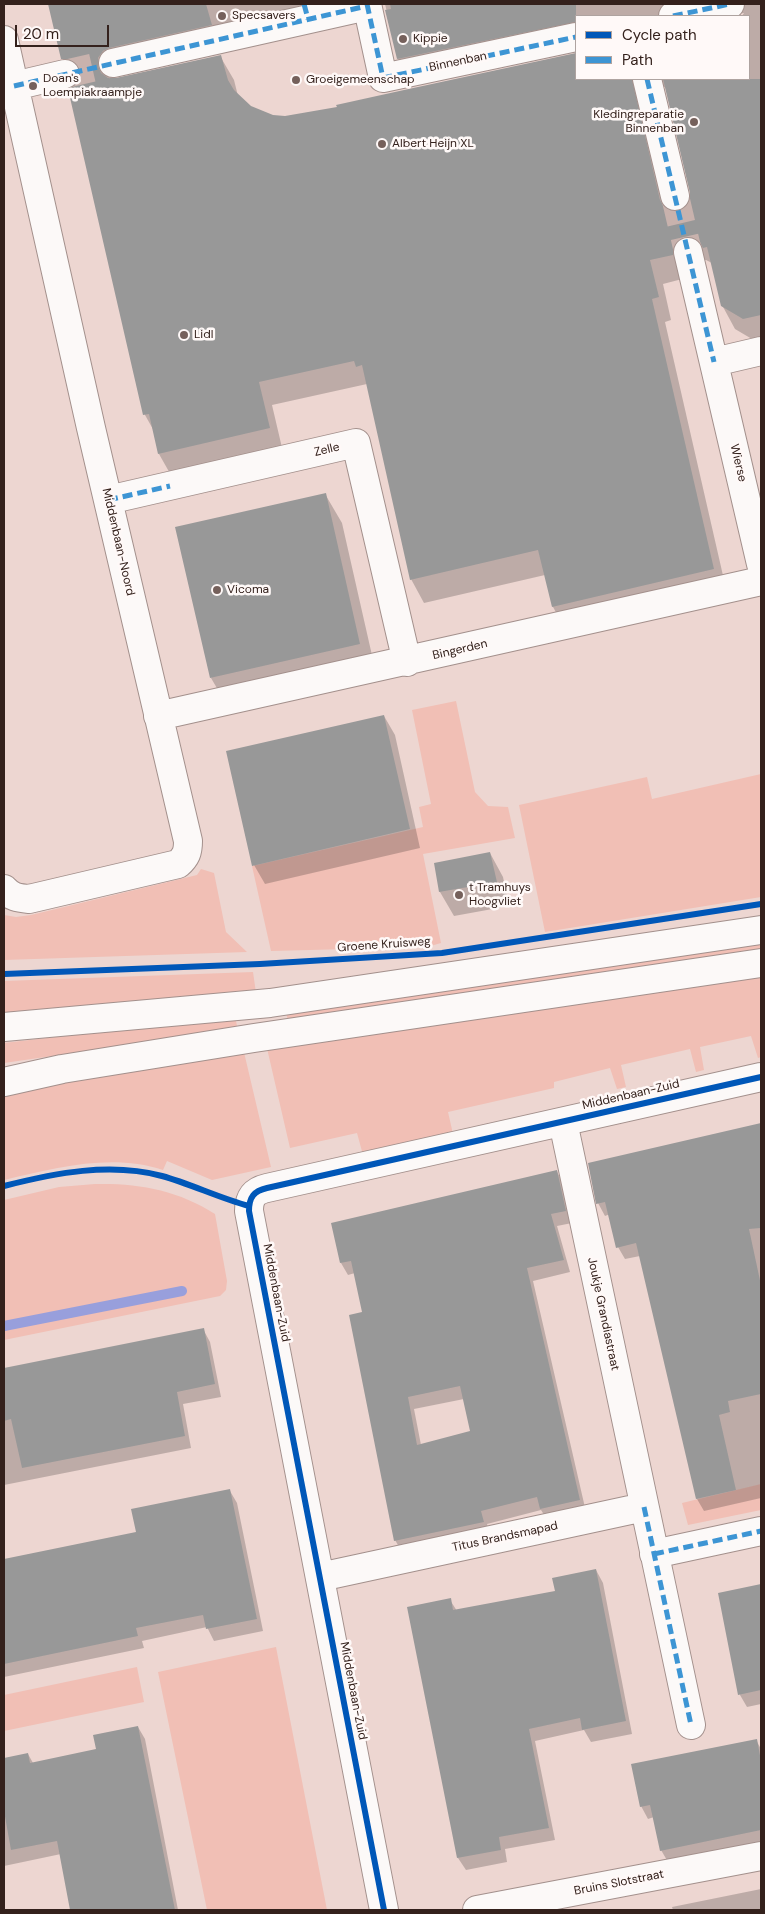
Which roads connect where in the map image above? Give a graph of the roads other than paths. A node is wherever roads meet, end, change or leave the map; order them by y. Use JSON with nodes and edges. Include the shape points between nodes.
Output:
{"nodes":[{"id":1,"x":730,"y":4,"type":"edge"},
{"id":2,"x":367,"y":5,"type":"edge"},
{"id":3,"x":306,"y":12,"type":"edge"},
{"id":4,"x":678,"y":15,"type":"edge"},
{"id":5,"x":575,"y":37,"type":"edge"},
{"id":6,"x":4,"y":40,"type":"edge"},
{"id":7,"x":113,"y":63,"type":"tunnel mouth"},
{"id":8,"x":64,"y":74,"type":"tunnel mouth"},
{"id":9,"x":647,"y":80,"type":"edge"},
{"id":10,"x":14,"y":86,"type":"junction"},
{"id":11,"x":675,"y":196,"type":"tunnel mouth"},
{"id":12,"x":688,"y":252,"type":"tunnel mouth"},
{"id":13,"x":761,"y":351,"type":"edge"},
{"id":14,"x":714,"y":362,"type":"junction"},
{"id":15,"x":108,"y":500,"type":"junction"},
{"id":16,"x":761,"y":564,"type":"edge"},
{"id":17,"x":761,"y":581,"type":"edge"},
{"id":18,"x":407,"y":662,"type":"junction"},
{"id":19,"x":158,"y":716,"type":"junction"},
{"id":20,"x":4,"y":889,"type":"edge"},
{"id":21,"x":761,"y":930,"type":"edge"},
{"id":22,"x":761,"y":963,"type":"edge"},
{"id":23,"x":4,"y":1027,"type":"edge"},
{"id":24,"x":761,"y":1078,"type":"edge"},
{"id":25,"x":4,"y":1082,"type":"edge"},
{"id":26,"x":563,"y":1122,"type":"junction"},
{"id":27,"x":644,"y":1507,"type":"junction"},
{"id":28,"x":761,"y":1531,"type":"edge"},
{"id":29,"x":654,"y":1554,"type":"junction"},
{"id":30,"x":320,"y":1577,"type":"junction"},
{"id":31,"x":691,"y":1725,"type":"dead end"},
{"id":32,"x":761,"y":1856,"type":"edge"},
{"id":33,"x":384,"y":1910,"type":"edge"},
{"id":34,"x":477,"y":1910,"type":"edge"}],
"edges":[{"from":1,"to":4,"type":"street"},
{"from":2,"to":3,"type":"street","name":"Binnenban"},
{"from":2,"to":5,"type":"street","name":"Binnenban","via":[[383,78]]},
{"from":3,"to":7,"type":"street","name":"Binnenban"},
{"from":6,"to":10,"type":"street","name":"Middenbaan-Noord"},
{"from":8,"to":10,"type":"street"},
{"from":9,"to":11,"type":"street"},
{"from":10,"to":15,"type":"street","name":"Middenbaan-Noord"},
{"from":12,"to":14,"type":"street"},
{"from":13,"to":14,"type":"street"},
{"from":14,"to":16,"type":"street","name":"Wierse"},
{"from":15,"to":18,"type":"street","name":"Zelle","via":[[356,443]]},
{"from":15,"to":19,"type":"street","name":"Middenbaan-Noord"},
{"from":17,"to":18,"type":"street","name":"Bingerden"},
{"from":18,"to":19,"type":"street","name":"Bingerden"},
{"from":19,"to":20,"type":"street","name":"Middenbaan-Noord","via":[[188,841],[186,857],[178,864],[29,899],[17,898]]},
{"from":21,"to":23,"type":"street","via":[[270,1003]]},
{"from":22,"to":25,"type":"street","via":[[235,1041],[62,1069]]},
{"from":24,"to":26,"type":"street","name":"Middenbaan-Zuid"},
{"from":26,"to":27,"type":"street","name":"Joukje Grandiastraat"},
{"from":26,"to":30,"type":"street","name":"Middenbaan-Zuid","via":[[274,1186],[258,1190],[250,1199],[249,1211]]},
{"from":27,"to":29,"type":"street"},
{"from":27,"to":30,"type":"street","name":"Titus Brandsmapad"},
{"from":28,"to":29,"type":"street"},
{"from":29,"to":31,"type":"street"},
{"from":30,"to":33,"type":"street","name":"Middenbaan-Zuid"},
{"from":32,"to":34,"type":"street","name":"Bruins Slotstraat"}]}
